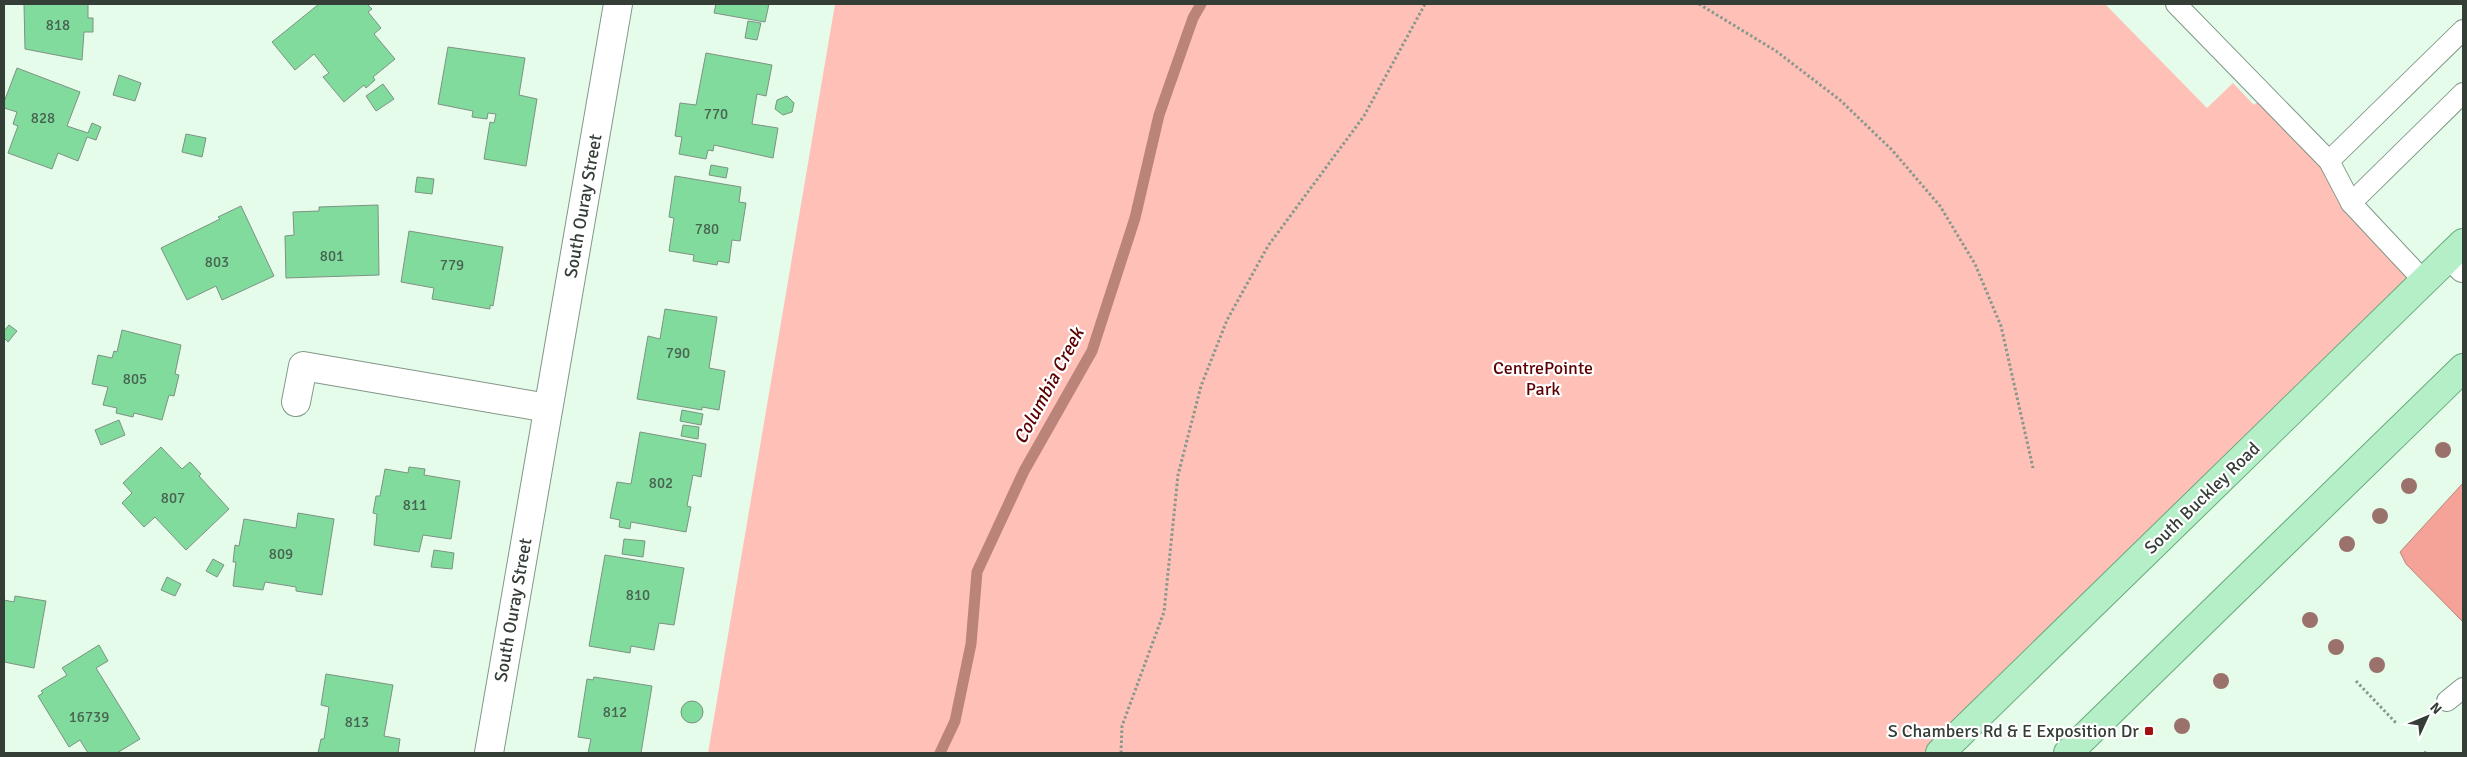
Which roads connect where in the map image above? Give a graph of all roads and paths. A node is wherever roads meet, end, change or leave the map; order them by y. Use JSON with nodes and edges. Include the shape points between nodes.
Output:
{"nodes":[{"id":1,"x":618,"y":4,"type":"edge"},
{"id":2,"x":1425,"y":4,"type":"edge"},
{"id":3,"x":1699,"y":4,"type":"edge"},
{"id":4,"x":2176,"y":4,"type":"edge"},
{"id":5,"x":2463,"y":30,"type":"edge"},
{"id":6,"x":2463,"y":93,"type":"edge"},
{"id":7,"x":2329,"y":161,"type":"junction"},
{"id":8,"x":2351,"y":202,"type":"junction"},
{"id":9,"x":2459,"y":255,"type":"edge"},
{"id":10,"x":2424,"y":281,"type":"junction"},
{"id":11,"x":2463,"y":368,"type":"edge"},
{"id":12,"x":296,"y":402,"type":"dead end"},
{"id":13,"x":548,"y":408,"type":"junction"},
{"id":14,"x":2033,"y":468,"type":"dead end"},
{"id":15,"x":2356,"y":681,"type":"dead end"},
{"id":16,"x":2463,"y":688,"type":"edge"},
{"id":17,"x":2447,"y":701,"type":"dead end"},
{"id":18,"x":2397,"y":724,"type":"dead end"},
{"id":19,"x":489,"y":753,"type":"edge"},
{"id":20,"x":1121,"y":753,"type":"edge"},
{"id":21,"x":1940,"y":753,"type":"edge"},
{"id":22,"x":2068,"y":753,"type":"edge"}],
"edges":[{"from":1,"to":13,"type":"street","name":"South Ouray Street"},
{"from":2,"to":20,"type":"path","via":[[1364,116],[1268,246],[1224,328],[1201,386],[1178,475],[1164,612],[1122,726]]},
{"from":3,"to":14,"type":"path","via":[[1776,51],[1840,100],[1892,150],[1940,206],[1975,264],[2001,326]]},
{"from":4,"to":7,"type":"lane"},
{"from":5,"to":7,"type":"lane"},
{"from":6,"to":8,"type":"lane"},
{"from":7,"to":8,"type":"lane"},
{"from":8,"to":10,"type":"lane"},
{"from":9,"to":10,"type":"main road","name":"South Buckley Road"},
{"from":10,"to":21,"type":"main road","name":"South Buckley Road"},
{"from":11,"to":22,"type":"main road"},
{"from":12,"to":13,"type":"street","via":[[303,366]]},
{"from":13,"to":19,"type":"street","name":"South Ouray Street"},
{"from":15,"to":18,"type":"path"},
{"from":16,"to":17,"type":"lane"}]}
